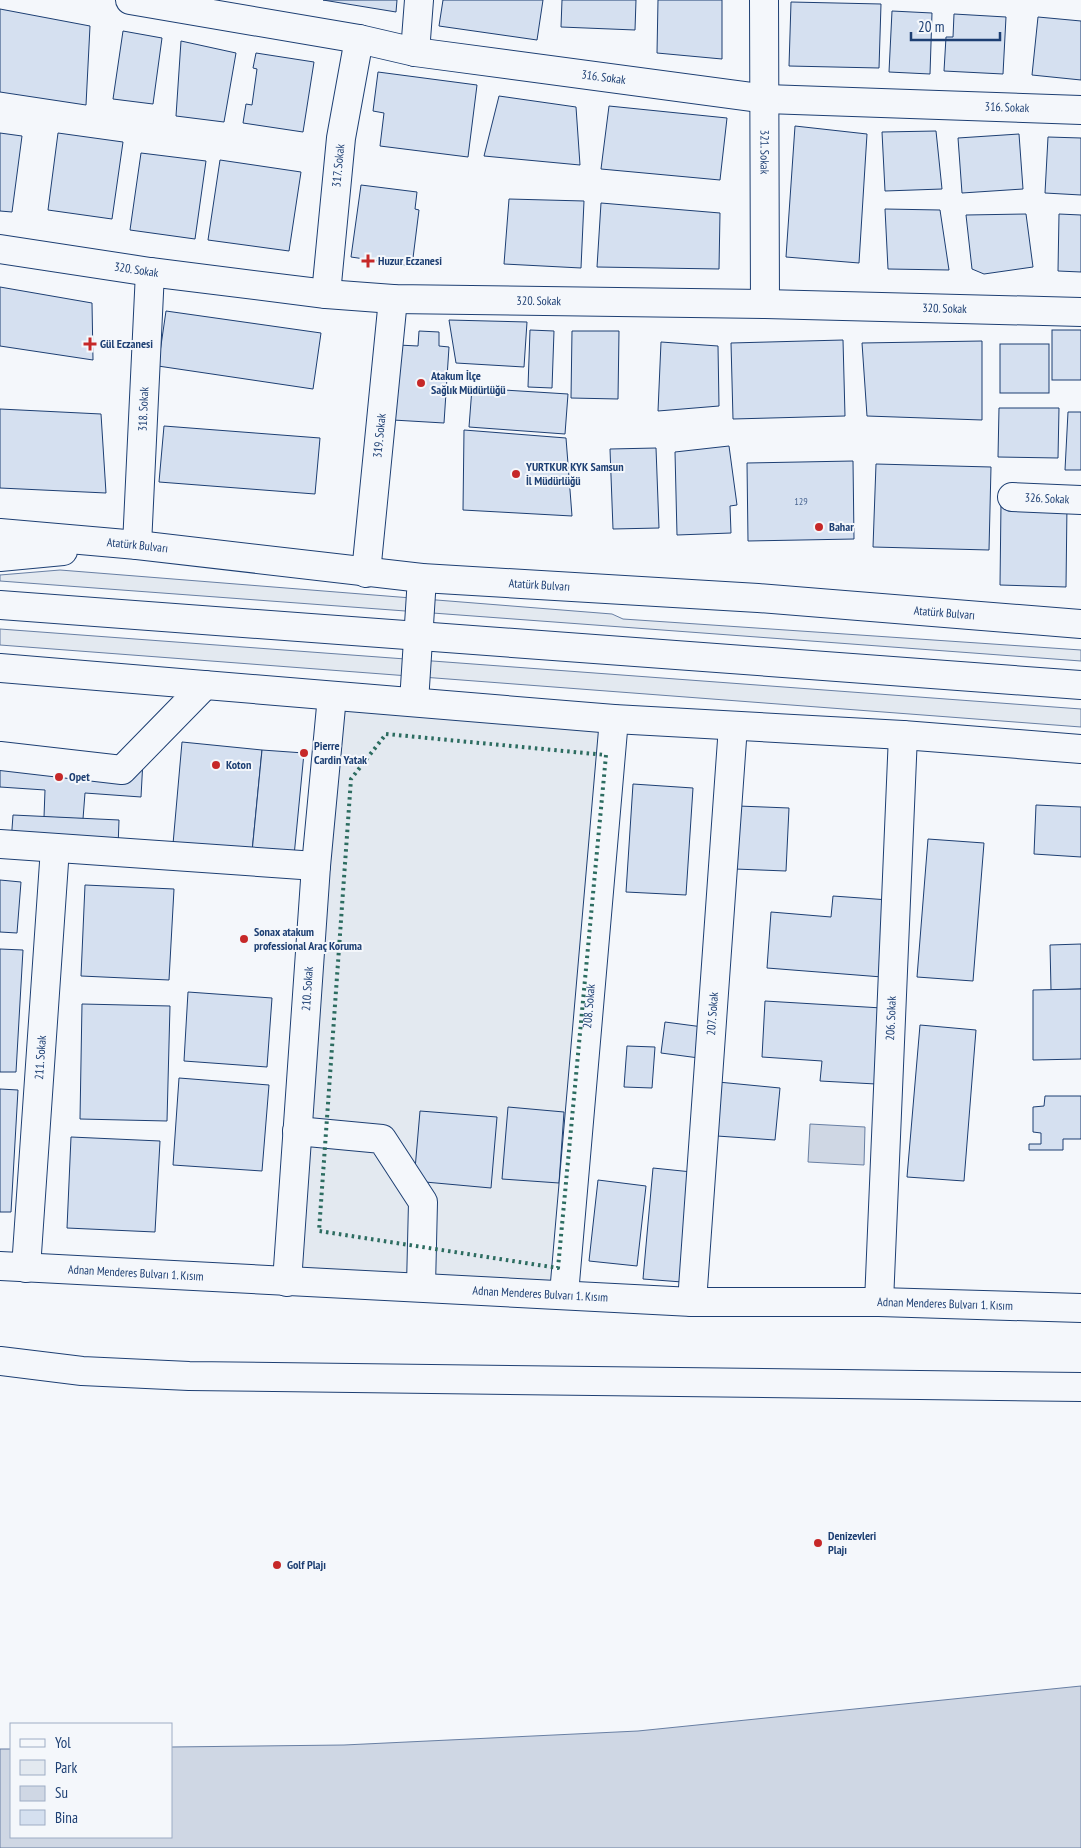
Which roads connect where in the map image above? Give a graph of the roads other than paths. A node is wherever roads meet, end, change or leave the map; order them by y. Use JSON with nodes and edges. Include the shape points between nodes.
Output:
{"nodes":[{"id":1,"x":131,"y":0,"type":"edge"},
{"id":2,"x":419,"y":0,"type":"edge"},
{"id":3,"x":764,"y":0,"type":"edge"},
{"id":4,"x":359,"y":39,"type":"junction"},
{"id":5,"x":414,"y":52,"type":"junction"},
{"id":6,"x":766,"y":99,"type":"junction"},
{"id":7,"x":1081,"y":110,"type":"edge"},
{"id":8,"x":0,"y":248,"type":"edge"},
{"id":9,"x":150,"y":272,"type":"junction"},
{"id":10,"x":326,"y":294,"type":"junction"},
{"id":11,"x":393,"y":299,"type":"junction"},
{"id":12,"x":765,"y":304,"type":"junction"},
{"id":13,"x":1081,"y":312,"type":"edge"},
{"id":14,"x":1012,"y":497,"type":"dead end"},
{"id":15,"x":1081,"y":500,"type":"edge"},
{"id":16,"x":0,"y":533,"type":"edge"},
{"id":17,"x":137,"y":545,"type":"junction"},
{"id":18,"x":0,"y":556,"type":"edge"},
{"id":19,"x":366,"y":573,"type":"junction"},
{"id":20,"x":422,"y":578,"type":"junction"},
{"id":21,"x":0,"y":605,"type":"edge"},
{"id":22,"x":1081,"y":624,"type":"edge"},
{"id":23,"x":418,"y":636,"type":"junction"},
{"id":24,"x":0,"y":668,"type":"edge"},
{"id":25,"x":206,"y":685,"type":"junction"},
{"id":26,"x":1081,"y":685,"type":"edge"},
{"id":27,"x":332,"y":696,"type":"junction"},
{"id":28,"x":414,"y":702,"type":"junction"},
{"id":29,"x":614,"y":719,"type":"junction"},
{"id":30,"x":733,"y":726,"type":"junction"},
{"id":31,"x":903,"y":735,"type":"junction"},
{"id":32,"x":1081,"y":749,"type":"edge"},
{"id":33,"x":0,"y":756,"type":"edge"},
{"id":34,"x":0,"y":844,"type":"edge"},
{"id":35,"x":55,"y":848,"type":"junction"},
{"id":36,"x":316,"y":866,"type":"junction"},
{"id":37,"x":298,"y":1131,"type":"junction"},
{"id":38,"x":13,"y":1267,"type":"edge"},
{"id":39,"x":287,"y":1282,"type":"junction"},
{"id":40,"x":421,"y":1286,"type":"junction"},
{"id":41,"x":564,"y":1294,"type":"junction"},
{"id":42,"x":692,"y":1302,"type":"junction"},
{"id":43,"x":879,"y":1302,"type":"junction"},
{"id":44,"x":1081,"y":1308,"type":"edge"},
{"id":45,"x":0,"y":1361,"type":"edge"},
{"id":46,"x":1081,"y":1386,"type":"edge"}],
"edges":[{"from":1,"to":4,"type":"main road","name":"316. Sokak"},
{"from":2,"to":5,"type":"main road"},
{"from":3,"to":6,"type":"main road","name":"321. Sokak"},
{"from":4,"to":5,"type":"main road","name":"316. Sokak"},
{"from":4,"to":10,"type":"main road","name":"317. Sokak","via":[[341,138]]},
{"from":5,"to":6,"type":"main road","name":"316. Sokak"},
{"from":6,"to":7,"type":"main road","name":"316. Sokak"},
{"from":6,"to":12,"type":"main road","name":"321. Sokak"},
{"from":8,"to":9,"type":"main road","name":"320. Sokak"},
{"from":9,"to":10,"type":"main road","name":"320. Sokak"},
{"from":9,"to":17,"type":"main road","name":"318. Sokak"},
{"from":10,"to":11,"type":"main road","name":"320. Sokak"},
{"from":11,"to":12,"type":"main road","name":"320. Sokak"},
{"from":11,"to":19,"type":"main road","name":"319. Sokak"},
{"from":12,"to":13,"type":"main road","name":"320. Sokak"},
{"from":14,"to":15,"type":"main road","name":"326. Sokak"},
{"from":16,"to":17,"type":"main road","name":"Atatürk Bulvarı"},
{"from":17,"to":18,"type":"main road"},
{"from":17,"to":19,"type":"main road","name":"Atatürk Bulvarı"},
{"from":19,"to":20,"type":"main road","name":"Atatürk Bulvarı"},
{"from":20,"to":22,"type":"main road","name":"Atatürk Bulvarı","via":[[758,598]]},
{"from":20,"to":23,"type":"main road"},
{"from":21,"to":23,"type":"main road"},
{"from":23,"to":26,"type":"main road"},
{"from":23,"to":28,"type":"main road"},
{"from":24,"to":25,"type":"main road"},
{"from":25,"to":27,"type":"main road"},
{"from":25,"to":33,"type":"main road","via":[[122,770]]},
{"from":27,"to":28,"type":"main road"},
{"from":27,"to":36,"type":"main road","name":"210. Sokak"},
{"from":28,"to":29,"type":"main road"},
{"from":29,"to":30,"type":"main road"},
{"from":29,"to":41,"type":"main road","name":"208. Sokak"},
{"from":30,"to":31,"type":"main road"},
{"from":30,"to":42,"type":"main road","name":"207. Sokak"},
{"from":31,"to":32,"type":"main road"},
{"from":31,"to":43,"type":"main road","name":"206. Sokak"},
{"from":34,"to":35,"type":"main road"},
{"from":35,"to":36,"type":"main road"},
{"from":35,"to":38,"type":"main road","name":"211. Sokak"},
{"from":36,"to":37,"type":"main road","name":"210. Sokak"},
{"from":37,"to":39,"type":"main road","name":"210. Sokak"},
{"from":37,"to":40,"type":"main road","via":[[382,1140],[423,1202]]},
{"from":38,"to":39,"type":"main road","name":"Adnan Menderes Bulvarı 1. Kısım"},
{"from":39,"to":40,"type":"main road","name":"Adnan Menderes Bulvarı 1. Kısım"},
{"from":40,"to":41,"type":"main road","name":"Adnan Menderes Bulvarı 1. Kısım"},
{"from":41,"to":42,"type":"main road","name":"Adnan Menderes Bulvarı 1. Kısım"},
{"from":42,"to":43,"type":"main road","name":"Adnan Menderes Bulvarı 1. Kısım"},
{"from":43,"to":44,"type":"main road","name":"Adnan Menderes Bulvarı 1. Kısım"},
{"from":45,"to":46,"type":"main road","via":[[82,1371],[199,1376]]}]}
